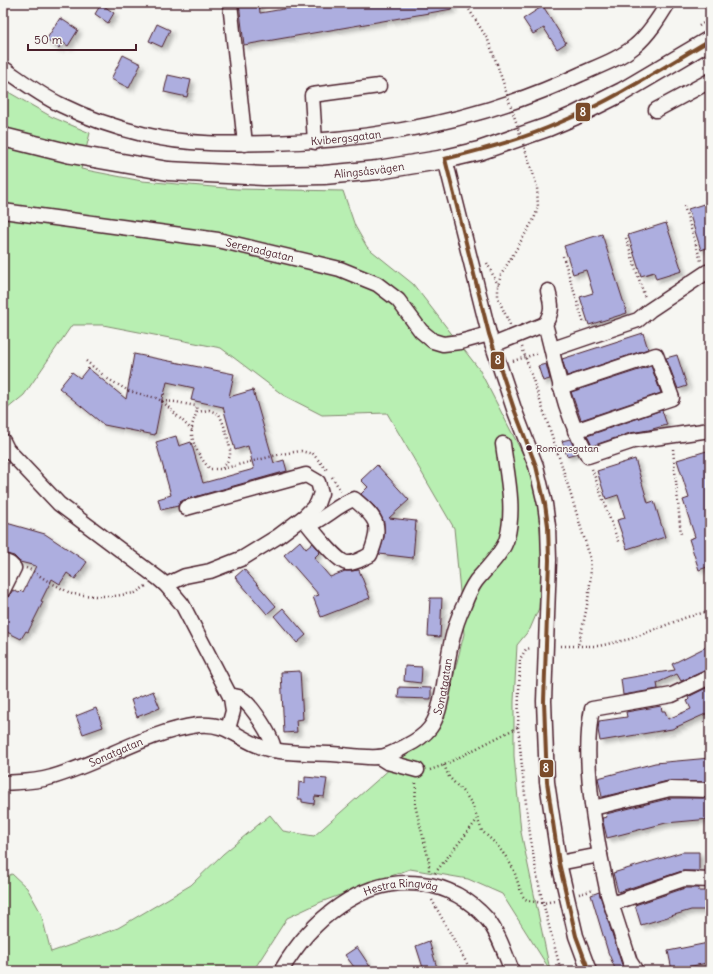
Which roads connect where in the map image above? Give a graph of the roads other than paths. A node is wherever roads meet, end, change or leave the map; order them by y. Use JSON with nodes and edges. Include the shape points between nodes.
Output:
{"nodes":[{"id":1,"x":230,"y":3,"type":"edge"},
{"id":2,"x":668,"y":3,"type":"edge"},
{"id":3,"x":710,"y":40,"type":"edge"},
{"id":4,"x":3,"y":68,"type":"edge"},
{"id":5,"x":710,"y":81,"type":"edge"},
{"id":6,"x":379,"y":86,"type":"dead end"},
{"id":7,"x":656,"y":110,"type":"dead end"},
{"id":8,"x":3,"y":137,"type":"edge"},
{"id":9,"x":315,"y":142,"type":"junction"},
{"id":10,"x":245,"y":144,"type":"junction"},
{"id":11,"x":445,"y":159,"type":"junction"},
{"id":12,"x":3,"y":211,"type":"edge"},
{"id":13,"x":709,"y":271,"type":"edge"},
{"id":14,"x":548,"y":291,"type":"dead end"},
{"id":15,"x":546,"y":324,"type":"junction"},
{"id":16,"x":491,"y":340,"type":"junction"},
{"id":17,"x":553,"y":349,"type":"junction"},
{"id":18,"x":560,"y":387,"type":"junction"},
{"id":19,"x":710,"y":430,"type":"edge"},
{"id":20,"x":575,"y":431,"type":"junction"},
{"id":21,"x":503,"y":444,"type":"dead end"},
{"id":22,"x":4,"y":447,"type":"edge"},
{"id":23,"x":186,"y":508,"type":"dead end"},
{"id":24,"x":306,"y":522,"type":"junction"},
{"id":25,"x":9,"y":565,"type":"edge"},
{"id":26,"x":163,"y":582,"type":"junction"},
{"id":27,"x":3,"y":590,"type":"edge"},
{"id":28,"x":710,"y":677,"type":"edge"},
{"id":29,"x":230,"y":696,"type":"junction"},
{"id":30,"x":228,"y":729,"type":"junction"},
{"id":31,"x":274,"y":750,"type":"junction"},
{"id":32,"x":379,"y":757,"type":"junction"},
{"id":33,"x":417,"y":770,"type":"road end"},
{"id":34,"x":3,"y":783,"type":"edge"},
{"id":35,"x":710,"y":790,"type":"edge"},
{"id":36,"x":593,"y":808,"type":"junction"},
{"id":37,"x":600,"y":855,"type":"junction"},
{"id":38,"x":559,"y":863,"type":"junction"},
{"id":39,"x":710,"y":880,"type":"edge"},
{"id":40,"x":611,"y":904,"type":"junction"},
{"id":41,"x":281,"y":971,"type":"edge"},
{"id":42,"x":512,"y":971,"type":"edge"},
{"id":43,"x":589,"y":971,"type":"edge"},
{"id":44,"x":636,"y":971,"type":"edge"}],
"edges":[{"from":1,"to":10,"type":"street"},
{"from":2,"to":9,"type":"street","name":"Kvibergsgatan","via":[[636,45],[622,55],[538,94],[489,110],[395,132]]},
{"from":3,"to":11,"type":"main road","name":"Alingsåsvägen","via":[[622,92],[574,116],[479,151]]},
{"from":4,"to":10,"type":"street","name":"Kvibergsgatan","via":[[60,105],[117,126],[177,141]]},
{"from":5,"to":7,"type":"street"},
{"from":6,"to":9,"type":"street","via":[[312,95]]},
{"from":8,"to":11,"type":"main road","name":"Alingsåsvägen","via":[[71,154],[168,171],[264,176],[324,175],[378,170]]},
{"from":9,"to":10,"type":"street","name":"Kvibergsgatan"},
{"from":11,"to":16,"type":"street"},
{"from":12,"to":16,"type":"street","name":"Serenadgatan","via":[[218,240],[340,269],[377,284],[398,300],[421,331],[433,341],[443,344]]},
{"from":13,"to":17,"type":"street","via":[[638,320]]},
{"from":14,"to":15,"type":"street","via":[[552,306]]},
{"from":15,"to":16,"type":"street","via":[[516,336]]},
{"from":15,"to":17,"type":"street"},
{"from":16,"to":38,"type":"street","via":[[536,466],[548,526],[545,737],[547,782]]},
{"from":17,"to":18,"type":"street"},
{"from":18,"to":20,"type":"street"},
{"from":18,"to":20,"type":"street","via":[[656,355],[672,398]]},
{"from":19,"to":20,"type":"street","via":[[633,441],[588,456]]},
{"from":21,"to":32,"type":"street","name":"Sonatgatan","via":[[511,509],[506,541],[475,583],[463,606],[453,633],[441,701],[430,728],[411,743]]},
{"from":22,"to":26,"type":"street","via":[[59,504]]},
{"from":23,"to":24,"type":"street","via":[[306,475],[318,482],[321,493]]},
{"from":24,"to":24,"type":"street","via":[[342,562],[348,564],[370,555],[376,540],[376,522],[354,499],[345,502],[319,521]]},
{"from":24,"to":26,"type":"street","via":[[243,558],[210,571]]},
{"from":25,"to":27,"type":"street"},
{"from":26,"to":29,"type":"street","via":[[182,604]]},
{"from":28,"to":36,"type":"street","via":[[672,695],[592,709],[589,726],[589,764]]},
{"from":29,"to":30,"type":"street","via":[[233,711]]},
{"from":29,"to":31,"type":"street","via":[[242,699],[249,706],[269,734]]},
{"from":30,"to":31,"type":"street","name":"Sonatgatan","via":[[246,740]]},
{"from":30,"to":34,"type":"street","name":"Sonatgatan","via":[[210,724],[187,727],[148,738],[50,778]]},
{"from":31,"to":32,"type":"street","name":"Sonatgatan"},
{"from":32,"to":33,"type":"street","via":[[387,762]]},
{"from":35,"to":36,"type":"street","via":[[670,789]]},
{"from":36,"to":37,"type":"street"},
{"from":37,"to":38,"type":"street"},
{"from":37,"to":40,"type":"street"},
{"from":38,"to":43,"type":"street","via":[[576,936]]},
{"from":39,"to":40,"type":"street","via":[[684,879]]},
{"from":40,"to":44,"type":"street","via":[[630,962]]},
{"from":41,"to":42,"type":"street","name":"Hestra Ringväg","via":[[304,938],[332,910],[353,896],[397,882],[438,886],[474,906],[488,920],[497,935]]}]}
